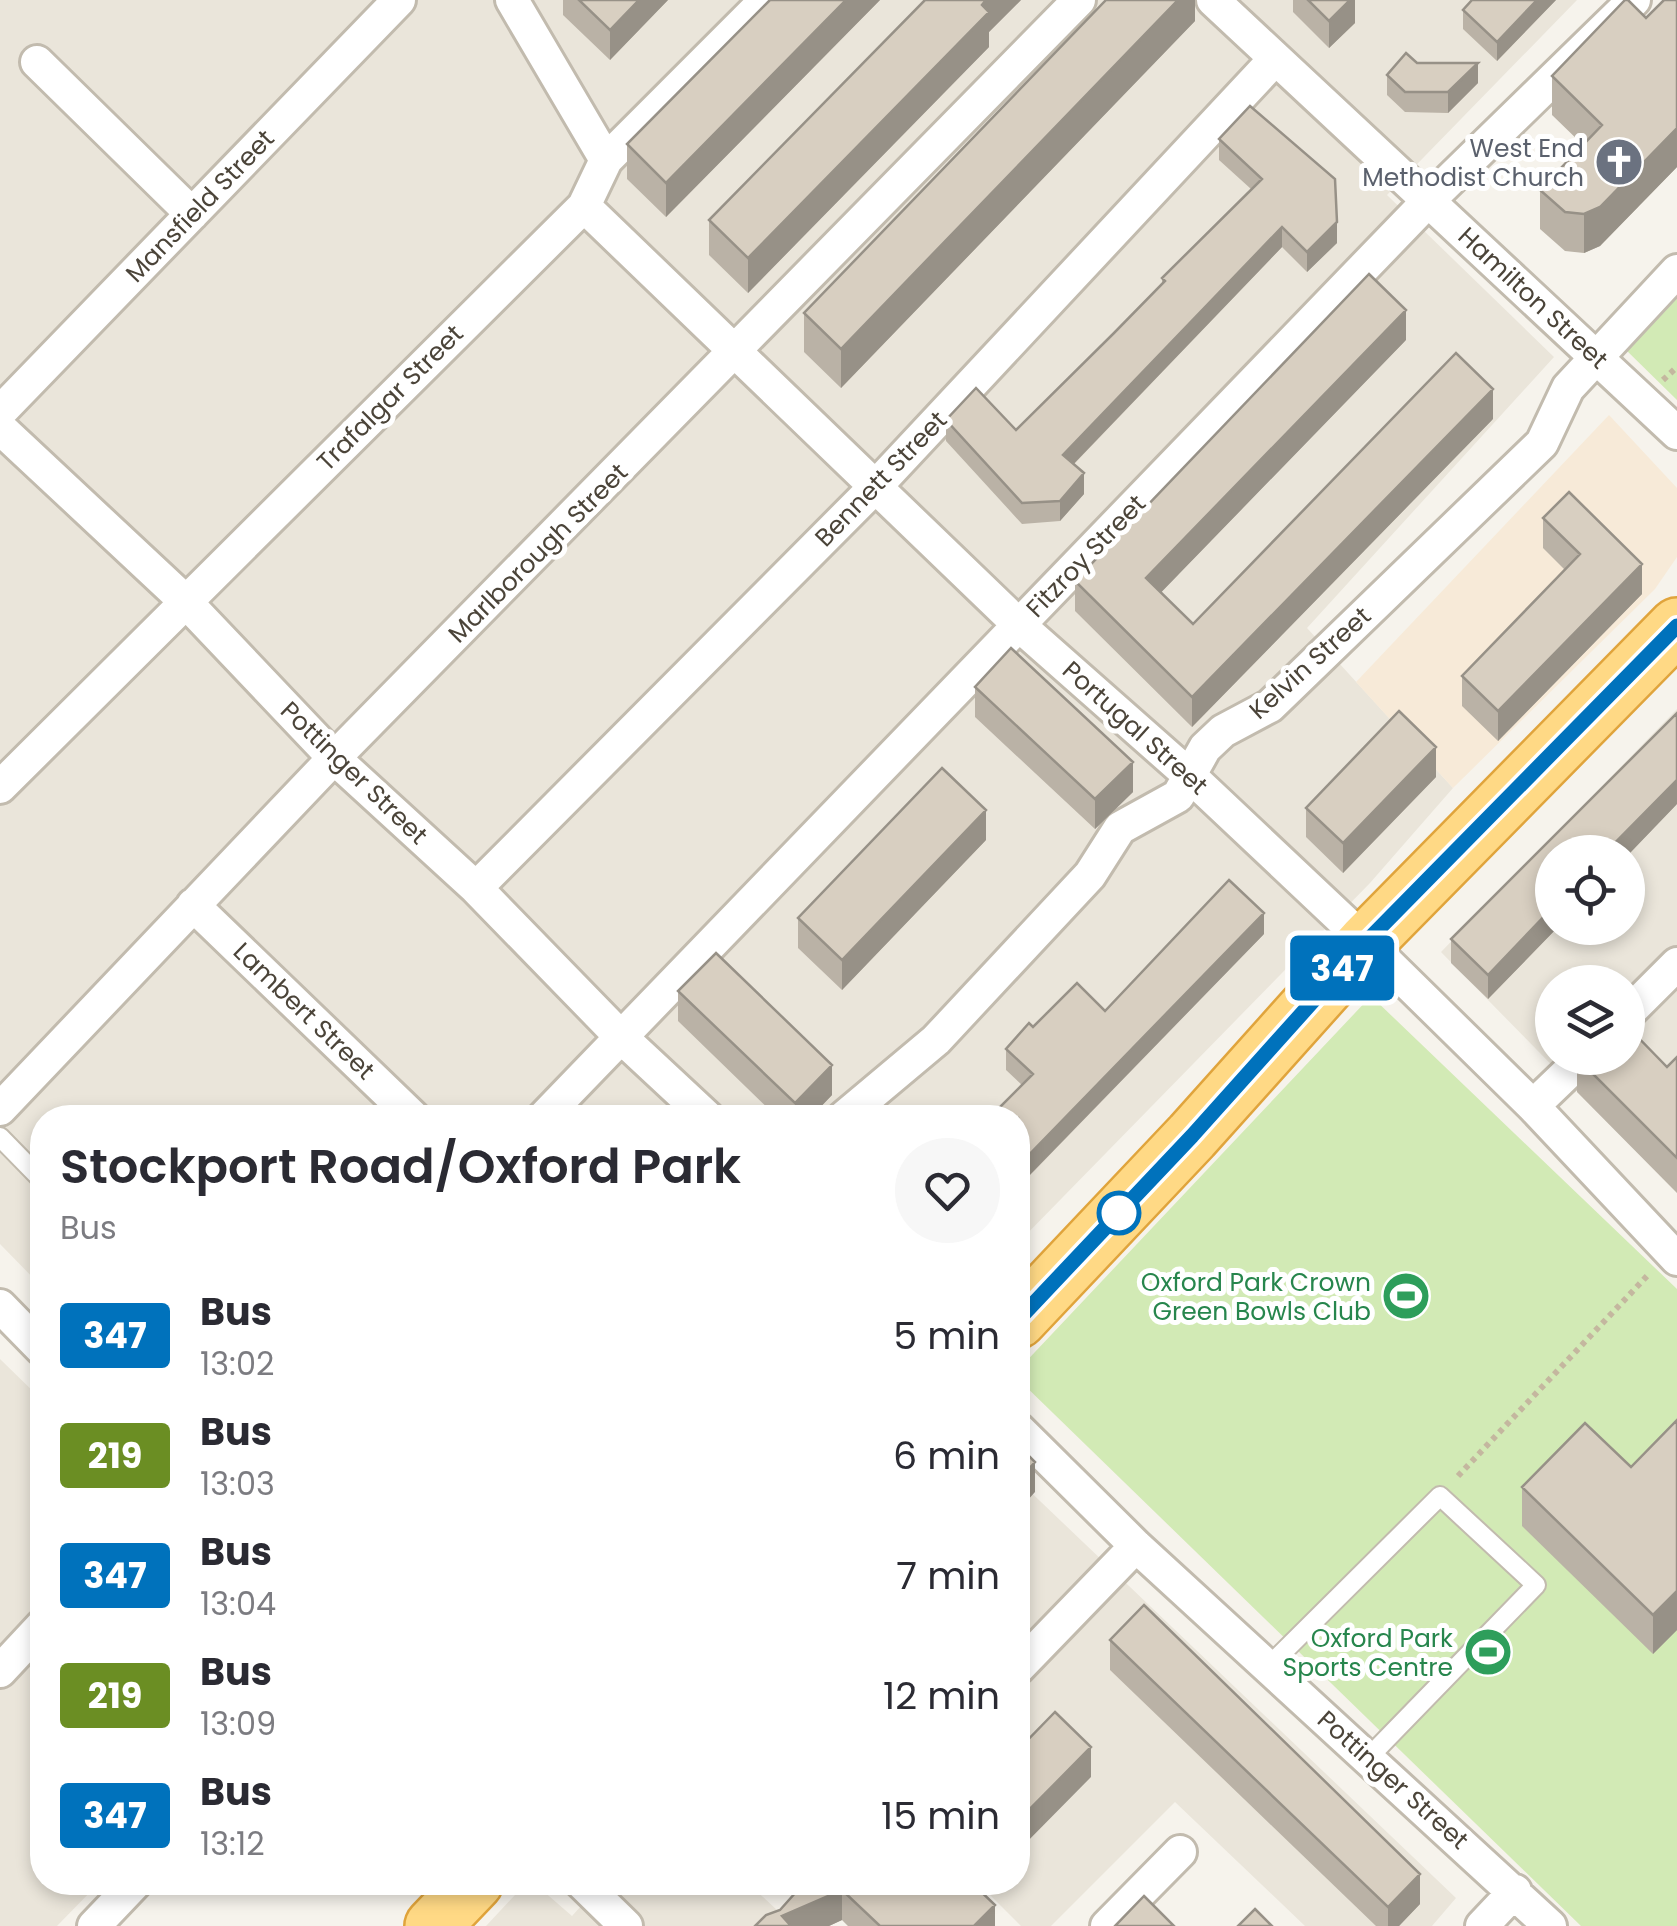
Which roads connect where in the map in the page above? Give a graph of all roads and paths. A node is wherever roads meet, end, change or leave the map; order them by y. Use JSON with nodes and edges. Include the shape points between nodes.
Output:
{"nodes":[{"id":1,"x":399,"y":0,"type":"edge"},
{"id":2,"x":512,"y":0,"type":"edge"},
{"id":3,"x":766,"y":0,"type":"edge"},
{"id":4,"x":1079,"y":0,"type":"edge"},
{"id":5,"x":1213,"y":0,"type":"edge"},
{"id":6,"x":1634,"y":0,"type":"edge"},
{"id":7,"x":1275,"y":59,"type":"junction"},
{"id":8,"x":38,"y":62,"type":"dead end"},
{"id":9,"x":606,"y":160,"type":"junction"},
{"id":10,"x":1429,"y":200,"type":"junction"},
{"id":11,"x":584,"y":206,"type":"junction"},
{"id":12,"x":192,"y":214,"type":"junction"},
{"id":13,"x":1677,"y":271,"type":"edge"},
{"id":14,"x":738,"y":350,"type":"junction"},
{"id":15,"x":1596,"y":357,"type":"junction"},
{"id":16,"x":0,"y":412,"type":"edge"},
{"id":17,"x":0,"y":428,"type":"edge"},
{"id":18,"x":1677,"y":433,"type":"edge"},
{"id":19,"x":877,"y":485,"type":"junction"},
{"id":20,"x":184,"y":600,"type":"junction"},
{"id":21,"x":1019,"y":626,"type":"junction"},
{"id":22,"x":1677,"y":626,"type":"edge"},
{"id":23,"x":334,"y":758,"type":"junction"},
{"id":24,"x":1190,"y":776,"type":"junction"},
{"id":25,"x":0,"y":787,"type":"edge"},
{"id":26,"x":476,"y":888,"type":"junction"},
{"id":27,"x":193,"y":906,"type":"junction"},
{"id":28,"x":1366,"y":942,"type":"junction"},
{"id":29,"x":1677,"y":964,"type":"edge"},
{"id":30,"x":1645,"y":996,"type":"edge"},
{"id":31,"x":621,"y":1037,"type":"junction"},
{"id":32,"x":1565,"y":1075,"type":"edge"},
{"id":33,"x":400,"y":1105,"type":"edge"},
{"id":34,"x":555,"y":1105,"type":"edge"},
{"id":35,"x":694,"y":1105,"type":"edge"},
{"id":36,"x":858,"y":1105,"type":"edge"},
{"id":37,"x":1533,"y":1106,"type":"junction"},
{"id":38,"x":0,"y":1109,"type":"edge"},
{"id":39,"x":0,"y":1137,"type":"edge"},
{"id":40,"x":30,"y":1168,"type":"edge"},
{"id":41,"x":1673,"y":1256,"type":"edge"},
{"id":42,"x":0,"y":1306,"type":"edge"},
{"id":43,"x":1030,"y":1307,"type":"edge"},
{"id":44,"x":30,"y":1337,"type":"edge"},
{"id":45,"x":1030,"y":1441,"type":"edge"},
{"id":46,"x":1440,"y":1496,"type":"junction"},
{"id":47,"x":1136,"y":1546,"type":"junction"},
{"id":48,"x":30,"y":1639,"type":"edge"},
{"id":49,"x":1030,"y":1656,"type":"edge"},
{"id":50,"x":1268,"y":1666,"type":"junction"},
{"id":51,"x":0,"y":1671,"type":"edge"},
{"id":52,"x":1369,"y":1757,"type":"junction"},
{"id":53,"x":1180,"y":1852,"type":"dead end"},
{"id":54,"x":1515,"y":1891,"type":"junction"},
{"id":55,"x":124,"y":1895,"type":"edge"},
{"id":56,"x":462,"y":1895,"type":"edge"},
{"id":57,"x":594,"y":1895,"type":"edge"},
{"id":58,"x":94,"y":1926,"type":"edge"},
{"id":59,"x":432,"y":1926,"type":"edge"},
{"id":60,"x":626,"y":1926,"type":"edge"},
{"id":61,"x":1106,"y":1926,"type":"edge"},
{"id":62,"x":1482,"y":1926,"type":"edge"},
{"id":63,"x":1550,"y":1926,"type":"edge"}],
"edges":[{"from":1,"to":12,"type":"street","name":"Mansfield Street"},
{"from":2,"to":9,"type":"street"},
{"from":3,"to":9,"type":"street","name":"Trafalgar Street"},
{"from":4,"to":14,"type":"street","name":"Marlborough Street"},
{"from":5,"to":7,"type":"street","name":"Hamilton Street"},
{"from":6,"to":10,"type":"street","name":"Fitzroy Street"},
{"from":7,"to":10,"type":"street","name":"Hamilton Street"},
{"from":7,"to":19,"type":"street","name":"Bennett Street"},
{"from":8,"to":12,"type":"street"},
{"from":9,"to":11,"type":"street","name":"Trafalgar Street"},
{"from":10,"to":15,"type":"street","name":"Hamilton Street"},
{"from":10,"to":21,"type":"street","name":"Fitzroy Street"},
{"from":11,"to":14,"type":"street","name":"Portugal Street"},
{"from":11,"to":20,"type":"street","name":"Trafalgar Street"},
{"from":12,"to":16,"type":"street","name":"Mansfield Street"},
{"from":13,"to":15,"type":"street","name":"Kelvin Street"},
{"from":14,"to":19,"type":"street","name":"Portugal Street"},
{"from":14,"to":23,"type":"street","name":"Marlborough Street"},
{"from":15,"to":18,"type":"street","name":"Hamilton Street"},
{"from":15,"to":24,"type":"street","name":"Kelvin Street","via":[[1568,388],[1542,443],[1270,706],[1205,748]]},
{"from":17,"to":20,"type":"street","name":"Pottinger Street"},
{"from":19,"to":21,"type":"street","name":"Portugal Street"},
{"from":19,"to":26,"type":"street","name":"Bennett Street"},
{"from":20,"to":23,"type":"street","name":"Pottinger Street"},
{"from":20,"to":25,"type":"street","name":"Trafalgar Street"},
{"from":21,"to":24,"type":"street","name":"Portugal Street"},
{"from":21,"to":31,"type":"street","name":"Fitzroy Street"},
{"from":22,"to":28,"type":"highway"},
{"from":23,"to":26,"type":"street","name":"Pottinger Street"},
{"from":23,"to":27,"type":"street","name":"Marlborough Street"},
{"from":24,"to":28,"type":"street","name":"Portugal Street"},
{"from":24,"to":36,"type":"street","name":"Kelvin Street","via":[[1178,796],[1120,828],[1090,875],[936,1040]]},
{"from":26,"to":31,"type":"street","name":"Pottinger Street"},
{"from":27,"to":33,"type":"street","name":"Lambert Street"},
{"from":27,"to":38,"type":"street","name":"Marlborough Street"},
{"from":28,"to":37,"type":"street","name":"Portugal Street"},
{"from":28,"to":43,"type":"highway"},
{"from":29,"to":30,"type":"street"},
{"from":31,"to":34,"type":"street","name":"Fitzroy Street"},
{"from":31,"to":35,"type":"street","name":"Pottinger Street"},
{"from":32,"to":37,"type":"street"},
{"from":37,"to":41,"type":"street","name":"Portugal Street"},
{"from":39,"to":40,"type":"lane"},
{"from":41,"to":46,"type":"path"},
{"from":42,"to":44,"type":"street"},
{"from":45,"to":47,"type":"street","name":"Pottinger Street"},
{"from":46,"to":50,"type":"lane"},
{"from":46,"to":52,"type":"lane","via":[[1536,1585]]},
{"from":47,"to":49,"type":"street"},
{"from":47,"to":50,"type":"street","name":"Pottinger Street"},
{"from":48,"to":51,"type":"street"},
{"from":50,"to":52,"type":"street","name":"Pottinger Street"},
{"from":52,"to":54,"type":"street","name":"Pottinger Street"},
{"from":53,"to":61,"type":"street"},
{"from":54,"to":62,"type":"street"},
{"from":54,"to":63,"type":"street","name":"Pottinger Street"},
{"from":55,"to":58,"type":"street"},
{"from":56,"to":59,"type":"highway"},
{"from":57,"to":60,"type":"street"}]}
